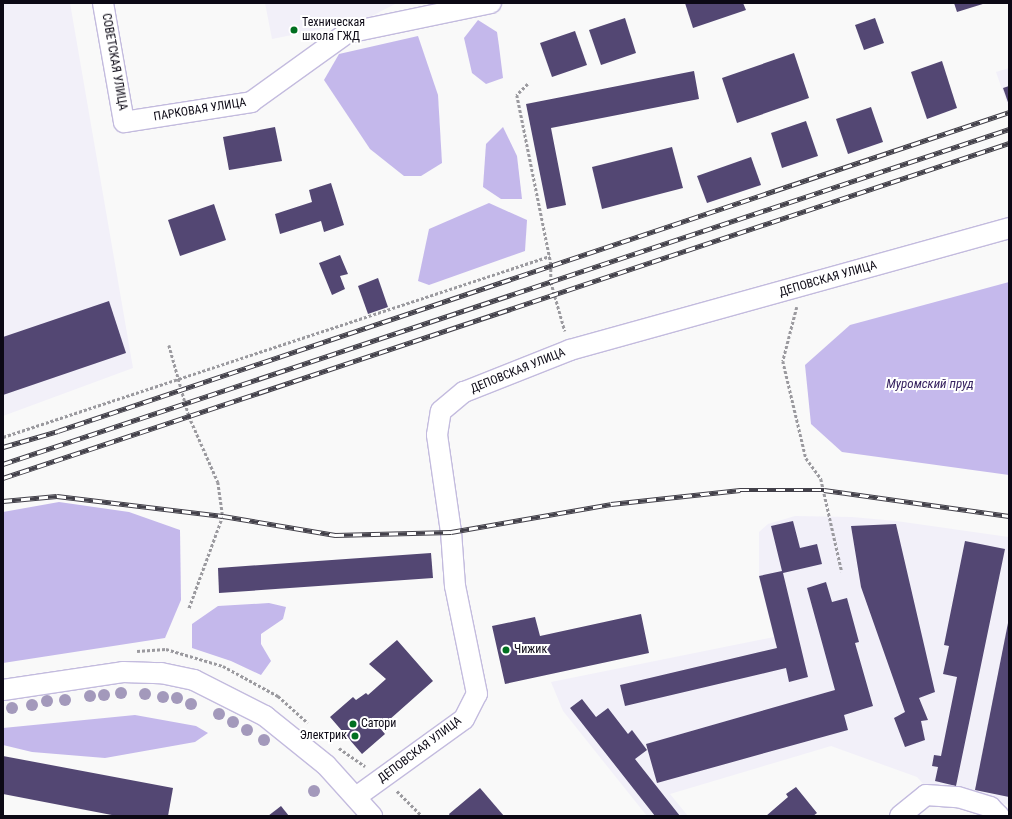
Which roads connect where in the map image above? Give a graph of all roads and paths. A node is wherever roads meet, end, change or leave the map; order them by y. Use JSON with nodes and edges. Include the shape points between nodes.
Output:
{"nodes":[{"id":1,"x":103,"y":3,"type":"edge"},
{"id":2,"x":491,"y":3,"type":"edge"},
{"id":3,"x":528,"y":84,"type":"dead end"},
{"id":4,"x":124,"y":122,"type":"joint"},
{"id":5,"x":1009,"y":228,"type":"edge"},
{"id":6,"x":550,"y":256,"type":"junction"},
{"id":7,"x":803,"y":286,"type":"junction"},
{"id":8,"x":169,"y":345,"type":"dead end"},
{"id":9,"x":570,"y":350,"type":"junction"},
{"id":10,"x":179,"y":379,"type":"junction"},
{"id":11,"x":3,"y":437,"type":"edge"},
{"id":12,"x":842,"y":572,"type":"dead end"},
{"id":13,"x":189,"y":609,"type":"dead end"},
{"id":14,"x":3,"y":690,"type":"edge"},
{"id":15,"x":356,"y":797,"type":"junction"},
{"id":16,"x":995,"y":812,"type":"edge"},
{"id":17,"x":372,"y":816,"type":"edge"},
{"id":18,"x":900,"y":816,"type":"edge"}],
"edges":[{"from":1,"to":4,"type":"street","name":"СОВЕТСКАЯ УЛИЦА"},
{"from":2,"to":4,"type":"street","name":"ПАРКОВАЯ УЛИЦА","via":[[347,32],[251,102]]},
{"from":3,"to":6,"type":"path","via":[[517,94]]},
{"from":5,"to":7,"type":"street","name":"ДЕПОВСКАЯ УЛИЦА"},
{"from":6,"to":9,"type":"path","via":[[551,282]]},
{"from":6,"to":10,"type":"path"},
{"from":7,"to":9,"type":"street","name":"ДЕПОВСКАЯ УЛИЦА"},
{"from":7,"to":12,"type":"path","via":[[783,361],[806,458],[821,479]]},
{"from":8,"to":10,"type":"path"},
{"from":9,"to":15,"type":"street","name":"ДЕПОВСКАЯ УЛИЦА","via":[[464,392],[441,411],[437,435],[451,532],[455,586],[477,694],[464,719]]},
{"from":10,"to":11,"type":"path"},
{"from":10,"to":13,"type":"path","via":[[189,416],[218,482],[223,516]]},
{"from":14,"to":15,"type":"street","via":[[123,672],[161,673],[194,680],[265,716],[326,765]]},
{"from":15,"to":17,"type":"street"},
{"from":16,"to":18,"type":"street","via":[[958,797],[926,795]]}]}
